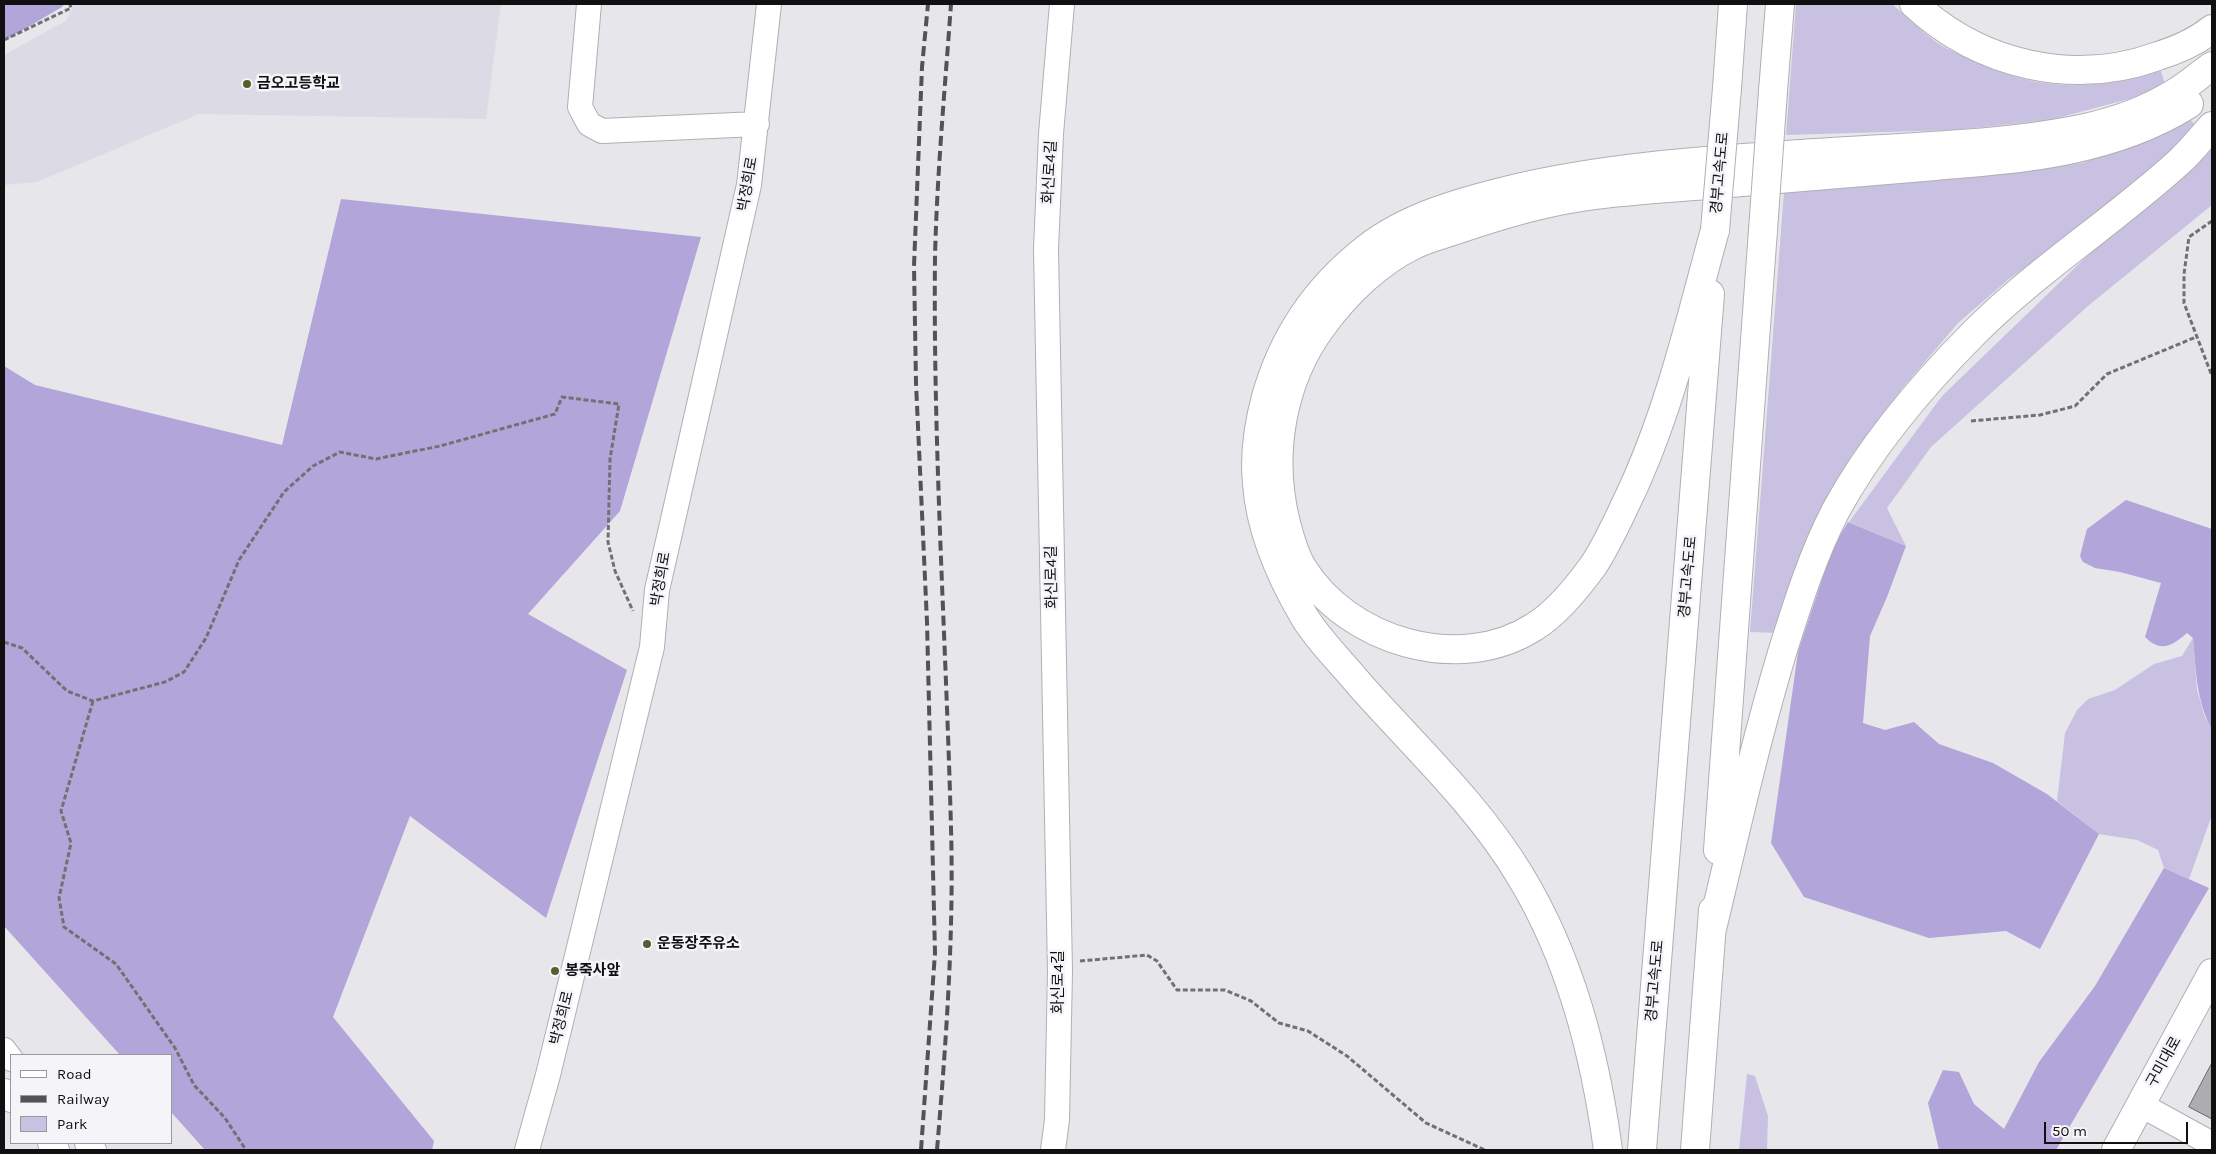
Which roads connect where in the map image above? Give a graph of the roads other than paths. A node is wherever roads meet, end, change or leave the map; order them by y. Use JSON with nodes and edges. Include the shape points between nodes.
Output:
{"nodes":[{"id":1,"x":588,"y":4,"type":"edge"},
{"id":2,"x":769,"y":4,"type":"edge"},
{"id":3,"x":1062,"y":4,"type":"edge"},
{"id":4,"x":1733,"y":4,"type":"edge"},
{"id":5,"x":1780,"y":4,"type":"edge"},
{"id":6,"x":1914,"y":4,"type":"edge"},
{"id":7,"x":2212,"y":29,"type":"edge"},
{"id":8,"x":2212,"y":66,"type":"edge"},
{"id":9,"x":2212,"y":87,"type":"edge"},
{"id":10,"x":757,"y":124,"type":"junction"},
{"id":11,"x":2212,"y":126,"type":"edge"},
{"id":12,"x":1715,"y":230,"type":"junction"},
{"id":13,"x":1712,"y":929,"type":"junction"},
{"id":14,"x":2212,"y":973,"type":"edge"},
{"id":15,"x":2140,"y":1105,"type":"junction"},
{"id":16,"x":2212,"y":1144,"type":"edge"},
{"id":17,"x":527,"y":1150,"type":"edge"},
{"id":18,"x":1052,"y":1150,"type":"edge"},
{"id":19,"x":1608,"y":1150,"type":"edge"},
{"id":20,"x":1642,"y":1150,"type":"edge"},
{"id":21,"x":1695,"y":1150,"type":"edge"},
{"id":22,"x":2116,"y":1150,"type":"edge"}],
"edges":[{"from":1,"to":10,"type":"street","via":[[580,107],[589,124],[602,132]]},
{"from":2,"to":10,"type":"street","name":"박정희로"},
{"from":3,"to":18,"type":"street","name":"화신로4길","via":[[1051,134],[1046,249],[1059,962],[1056,1120]]},
{"from":4,"to":12,"type":"main road","name":"경부고속도로","bridge":true},
{"from":5,"to":13,"type":"main road","bridge":true},
{"from":6,"to":7,"type":"main road","via":[[1946,30],[1972,43],[2030,66],[2063,71],[2100,70],[2144,62],[2183,48]]},
{"from":8,"to":19,"type":"main road","via":[[2171,96],[2081,129],[2036,137],[1928,147],[1662,166],[1547,181],[1484,197],[1396,228],[1370,246],[1341,269],[1301,316],[1292,332],[1272,376],[1263,409],[1258,448],[1256,483],[1274,553],[1307,621],[1495,838],[1543,915],[1569,976],[1586,1033],[1601,1098]]},
{"from":9,"to":12,"type":"main road","via":[[2154,125],[2113,140],[2046,154],[1968,164],[1642,190],[1551,202],[1414,245],[1372,272],[1338,306],[1305,351],[1289,390],[1278,455],[1280,499],[1300,565],[1317,587],[1358,624],[1409,644],[1440,649],[1489,645],[1532,629],[1549,616],[1592,568],[1610,539],[1641,473],[1664,413]]},
{"from":10,"to":17,"type":"street","name":"박정희로","via":[[749,185],[657,590],[652,647],[548,1076]]},
{"from":11,"to":13,"type":"main road","via":[[2180,161],[1976,331],[1914,398],[1860,470],[1836,511],[1795,612],[1770,694]]},
{"from":12,"to":20,"type":"main road","name":"경부고속도로"},
{"from":13,"to":21,"type":"main road"},
{"from":14,"to":15,"type":"main road","name":"구미대로"},
{"from":15,"to":16,"type":"street"},
{"from":15,"to":22,"type":"main road","name":"구미대로"}]}
